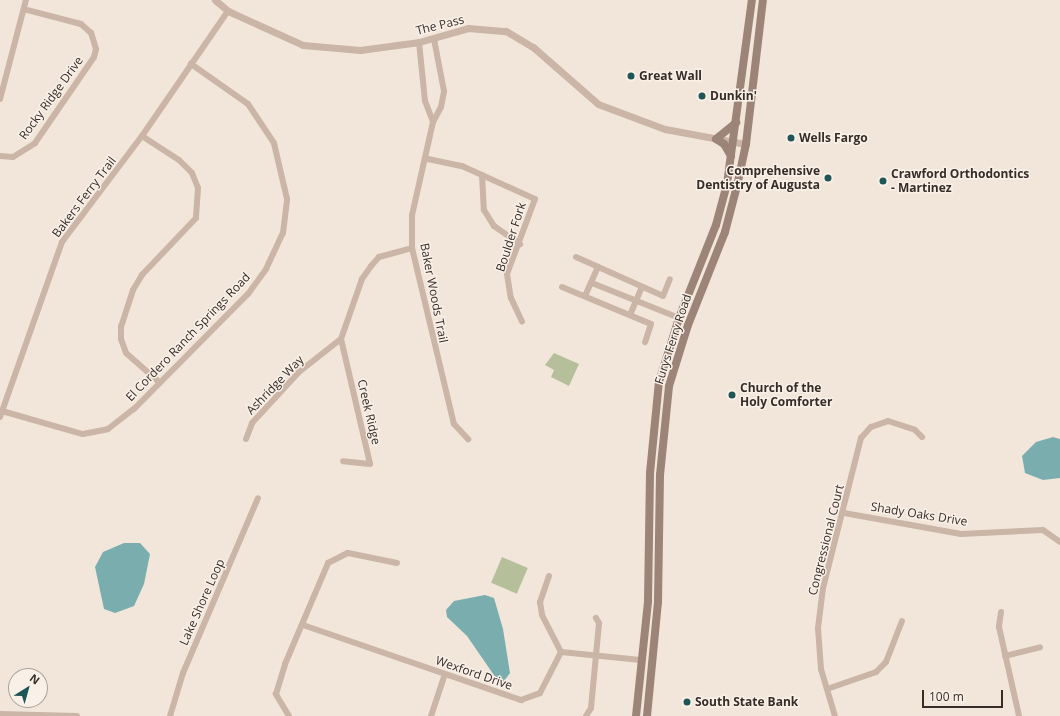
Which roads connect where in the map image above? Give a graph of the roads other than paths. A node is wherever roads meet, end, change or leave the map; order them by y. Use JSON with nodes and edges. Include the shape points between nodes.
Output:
{"nodes":[{"id":1,"x":26,"y":0,"type":"edge"},
{"id":2,"x":215,"y":0,"type":"edge"},
{"id":3,"x":752,"y":0,"type":"edge"},
{"id":4,"x":763,"y":0,"type":"edge"},
{"id":5,"x":24,"y":9,"type":"junction"},
{"id":6,"x":228,"y":11,"type":"junction"},
{"id":7,"x":434,"y":39,"type":"junction"},
{"id":8,"x":420,"y":42,"type":"junction"},
{"id":9,"x":191,"y":64,"type":"junction"},
{"id":10,"x":0,"y":99,"type":"edge"},
{"id":11,"x":433,"y":122,"type":"junction"},
{"id":12,"x":736,"y":123,"type":"junction"},
{"id":13,"x":142,"y":136,"type":"junction"},
{"id":14,"x":716,"y":139,"type":"junction"},
{"id":15,"x":734,"y":140,"type":"junction"},
{"id":16,"x":746,"y":144,"type":"junction"},
{"id":17,"x":0,"y":156,"type":"edge"},
{"id":18,"x":731,"y":156,"type":"junction"},
{"id":19,"x":428,"y":159,"type":"junction"},
{"id":20,"x":482,"y":175,"type":"junction"},
{"id":21,"x":520,"y":244,"type":"junction"},
{"id":22,"x":412,"y":248,"type":"junction"},
{"id":23,"x":576,"y":257,"type":"dead end"},
{"id":24,"x":598,"y":267,"type":"junction"},
{"id":25,"x":670,"y":279,"type":"dead end"},
{"id":26,"x":592,"y":283,"type":"junction"},
{"id":27,"x":562,"y":287,"type":"dead end"},
{"id":28,"x":642,"y":287,"type":"junction"},
{"id":29,"x":585,"y":296,"type":"junction"},
{"id":30,"x":636,"y":300,"type":"junction"},
{"id":31,"x":630,"y":315,"type":"junction"},
{"id":32,"x":679,"y":318,"type":"junction"},
{"id":33,"x":522,"y":322,"type":"dead end"},
{"id":34,"x":341,"y":339,"type":"junction"},
{"id":35,"x":645,"y":342,"type":"dead end"},
{"id":36,"x":159,"y":382,"type":"junction"},
{"id":37,"x":1,"y":414,"type":"edge"},
{"id":38,"x":922,"y":437,"type":"dead end"},
{"id":39,"x":246,"y":439,"type":"dead end"},
{"id":40,"x":468,"y":439,"type":"dead end"},
{"id":41,"x":343,"y":461,"type":"dead end"},
{"id":42,"x":258,"y":498,"type":"dead end"},
{"id":43,"x":844,"y":513,"type":"junction"},
{"id":44,"x":1060,"y":542,"type":"edge"},
{"id":45,"x":397,"y":563,"type":"dead end"},
{"id":46,"x":549,"y":576,"type":"dead end"},
{"id":47,"x":1001,"y":612,"type":"dead end"},
{"id":48,"x":596,"y":618,"type":"dead end"},
{"id":49,"x":902,"y":621,"type":"dead end"},
{"id":50,"x":303,"y":626,"type":"junction"},
{"id":51,"x":1040,"y":648,"type":"dead end"},
{"id":52,"x":561,"y":652,"type":"junction"},
{"id":53,"x":596,"y":653,"type":"junction"},
{"id":54,"x":1005,"y":656,"type":"junction"},
{"id":55,"x":642,"y":660,"type":"junction"},
{"id":56,"x":445,"y":674,"type":"junction"},
{"id":57,"x":827,"y":689,"type":"junction"},
{"id":58,"x":0,"y":714,"type":"edge"},
{"id":59,"x":77,"y":716,"type":"edge"},
{"id":60,"x":170,"y":716,"type":"edge"},
{"id":61,"x":289,"y":716,"type":"edge"},
{"id":62,"x":431,"y":716,"type":"edge"},
{"id":63,"x":586,"y":716,"type":"edge"},
{"id":64,"x":636,"y":716,"type":"edge"},
{"id":65,"x":647,"y":716,"type":"edge"},
{"id":66,"x":835,"y":716,"type":"edge"},
{"id":67,"x":1019,"y":716,"type":"edge"}],
"edges":[{"from":1,"to":5,"type":"street"},
{"from":2,"to":6,"type":"street","name":"The Pass"},
{"from":3,"to":12,"type":"main road","name":"Furys Ferry Road"},
{"from":4,"to":16,"type":"main road","name":"Furys Ferry Road"},
{"from":5,"to":10,"type":"street"},
{"from":5,"to":17,"type":"street","name":"Rocky Ridge Drive","via":[[81,24],[92,33],[96,49],[94,57],[35,143],[13,157]]},
{"from":6,"to":8,"type":"street","name":"The Pass","via":[[304,45],[360,50]]},
{"from":6,"to":9,"type":"street","name":"Bakers Ferry Trail"},
{"from":7,"to":8,"type":"street","name":"The Pass"},
{"from":7,"to":11,"type":"street","name":"Baker Woods Trail","via":[[444,91],[442,107]]},
{"from":7,"to":14,"type":"street","name":"The Pass","via":[[468,28],[506,31],[533,47],[598,104],[665,129]]},
{"from":8,"to":11,"type":"street","name":"Baker Woods Trail","via":[[425,101]]},
{"from":9,"to":13,"type":"street","name":"Bakers Ferry Trail"},
{"from":9,"to":36,"type":"street","name":"El Cordero Ranch Springs Road","via":[[228,87],[260,119],[282,166],[288,199],[283,233],[266,269],[248,294]]},
{"from":11,"to":19,"type":"street","name":"Baker Woods Trail"},
{"from":12,"to":14,"type":"main road"},
{"from":12,"to":15,"type":"main road","name":"Furys Ferry Road"},
{"from":13,"to":36,"type":"street","via":[[179,160],[192,173],[198,188],[196,218],[142,275],[133,290],[122,326],[121,339],[126,353]]},
{"from":13,"to":37,"type":"street","name":"Bakers Ferry Trail","via":[[73,227],[53,260]]},
{"from":14,"to":15,"type":"street","name":"The Pass"},
{"from":14,"to":18,"type":"main road"},
{"from":15,"to":16,"type":"street","name":"The Pass"},
{"from":15,"to":18,"type":"main road","name":"Furys Ferry Road"},
{"from":16,"to":65,"type":"main road","name":"Furys Ferry Road","via":[[725,232],[688,325],[669,386],[660,475],[658,602]]},
{"from":18,"to":32,"type":"main road","name":"Furys Ferry Road","via":[[716,225]]},
{"from":19,"to":20,"type":"street","name":"Boulder Fork"},
{"from":19,"to":22,"type":"street","name":"Baker Woods Trail","via":[[412,215]]},
{"from":20,"to":21,"type":"street","via":[[484,210],[494,226]]},
{"from":20,"to":21,"type":"street","name":"Boulder Fork","via":[[535,199]]},
{"from":21,"to":33,"type":"street","name":"Boulder Fork","via":[[507,274],[511,298]]},
{"from":22,"to":34,"type":"street","via":[[379,257],[371,266],[362,280]]},
{"from":22,"to":40,"type":"street","name":"Baker Woods Trail","via":[[454,424]]},
{"from":23,"to":24,"type":"street"},
{"from":24,"to":26,"type":"street"},
{"from":24,"to":28,"type":"street"},
{"from":25,"to":28,"type":"street","via":[[663,296]]},
{"from":26,"to":29,"type":"street"},
{"from":26,"to":30,"type":"street"},
{"from":27,"to":29,"type":"street"},
{"from":28,"to":30,"type":"street"},
{"from":29,"to":31,"type":"street"},
{"from":30,"to":31,"type":"street"},
{"from":30,"to":32,"type":"street"},
{"from":31,"to":35,"type":"street","via":[[651,324]]},
{"from":32,"to":55,"type":"main road","name":"Furys Ferry Road","via":[[659,382],[653,420],[648,601]]},
{"from":34,"to":39,"type":"street","name":"Ashridge Way","via":[[300,372],[252,423]]},
{"from":34,"to":41,"type":"street","name":"Creek Ridge","via":[[370,464]]},
{"from":36,"to":37,"type":"street","name":"El Cordero Ranch Springs Road","via":[[134,409],[108,429],[97,433],[83,434]]},
{"from":38,"to":43,"type":"street","name":"Congressional Court","via":[[915,430],[888,421],[871,427],[861,438]]},
{"from":42,"to":60,"type":"street","name":"Lake Shore Loop","via":[[183,673]]},
{"from":43,"to":44,"type":"street","name":"Shady Oaks Drive","via":[[961,534],[1043,530]]},
{"from":43,"to":57,"type":"street","name":"Congressional Court","via":[[823,588],[818,628],[821,669]]},
{"from":45,"to":50,"type":"street","via":[[348,553],[328,562]]},
{"from":46,"to":52,"type":"street","via":[[540,602],[542,615]]},
{"from":47,"to":54,"type":"street","via":[[998,627]]},
{"from":48,"to":53,"type":"street","via":[[599,623]]},
{"from":49,"to":57,"type":"street","via":[[886,662],[876,672]]},
{"from":50,"to":56,"type":"street","name":"Wexford Drive"},
{"from":50,"to":61,"type":"street","via":[[285,664],[276,694]]},
{"from":51,"to":54,"type":"street"},
{"from":52,"to":53,"type":"street"},
{"from":52,"to":56,"type":"street","name":"Wexford Drive","via":[[540,692],[528,700],[506,697]]},
{"from":53,"to":55,"type":"street"},
{"from":53,"to":63,"type":"street","via":[[591,708]]},
{"from":54,"to":67,"type":"street"},
{"from":55,"to":64,"type":"main road","name":"Furys Ferry Road"},
{"from":56,"to":62,"type":"street"},
{"from":57,"to":66,"type":"street","name":"Congressional Court"},
{"from":58,"to":59,"type":"street"}]}
